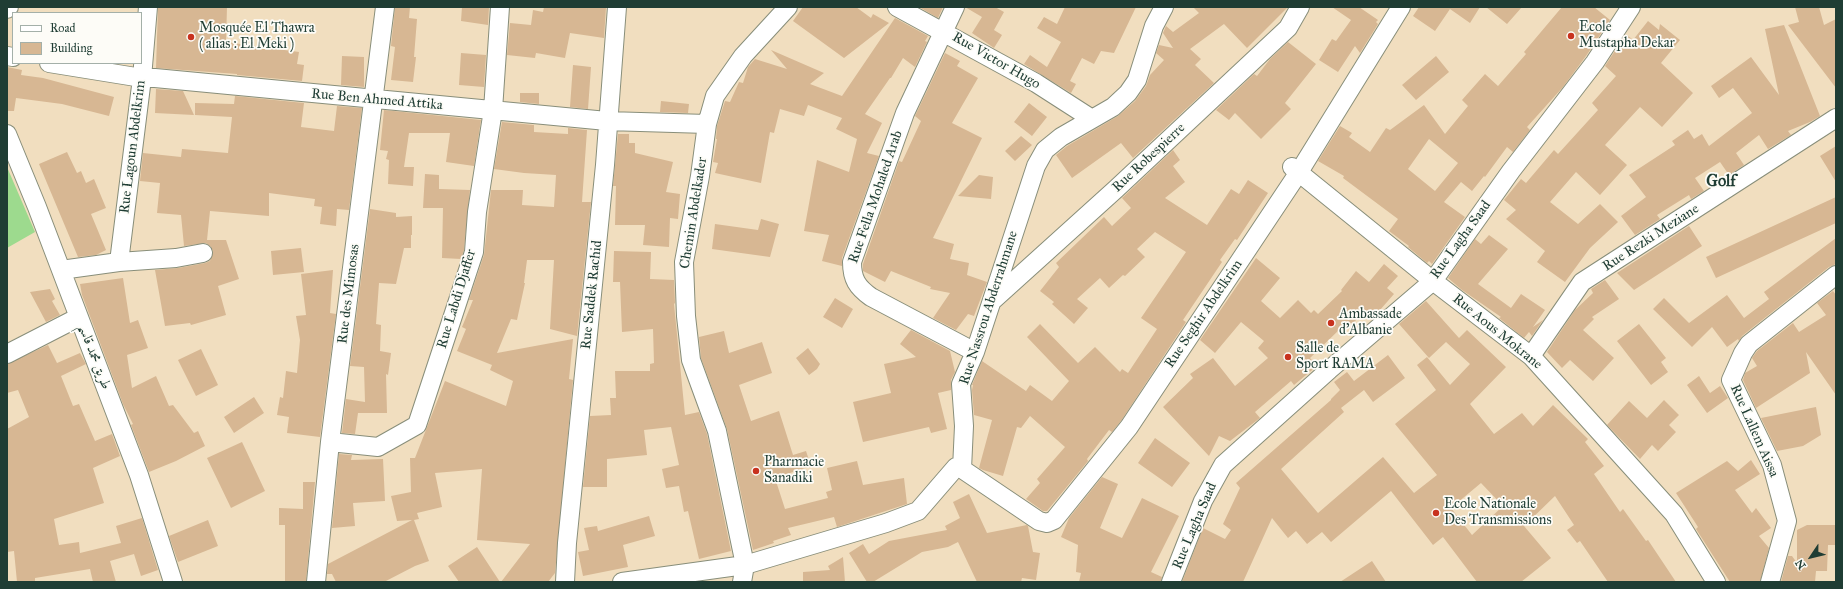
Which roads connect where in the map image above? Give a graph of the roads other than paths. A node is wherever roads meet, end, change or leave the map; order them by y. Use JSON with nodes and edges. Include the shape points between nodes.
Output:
{"nodes":[{"id":1,"x":148,"y":7,"type":"edge"},
{"id":2,"x":385,"y":7,"type":"edge"},
{"id":3,"x":500,"y":7,"type":"edge"},
{"id":4,"x":617,"y":7,"type":"edge"},
{"id":5,"x":788,"y":7,"type":"edge"},
{"id":6,"x":897,"y":7,"type":"edge"},
{"id":7,"x":955,"y":7,"type":"edge"},
{"id":8,"x":1164,"y":7,"type":"edge"},
{"id":9,"x":1300,"y":7,"type":"edge"},
{"id":10,"x":1401,"y":7,"type":"edge"},
{"id":11,"x":1631,"y":7,"type":"edge"},
{"id":12,"x":943,"y":31,"type":"junction"},
{"id":13,"x":55,"y":64,"type":"edge"},
{"id":14,"x":142,"y":78,"type":"junction"},
{"id":15,"x":374,"y":100,"type":"junction"},
{"id":16,"x":493,"y":110,"type":"junction"},
{"id":17,"x":1836,"y":118,"type":"edge"},
{"id":18,"x":1092,"y":119,"type":"junction"},
{"id":19,"x":607,"y":121,"type":"junction"},
{"id":20,"x":707,"y":124,"type":"junction"},
{"id":21,"x":7,"y":134,"type":"edge"},
{"id":22,"x":1296,"y":169,"type":"junction"},
{"id":23,"x":203,"y":253,"type":"dead end"},
{"id":24,"x":119,"y":262,"type":"junction"},
{"id":25,"x":61,"y":270,"type":"junction"},
{"id":26,"x":1836,"y":275,"type":"edge"},
{"id":27,"x":1433,"y":281,"type":"junction"},
{"id":28,"x":990,"y":303,"type":"junction"},
{"id":29,"x":79,"y":317,"type":"junction"},
{"id":30,"x":975,"y":352,"type":"junction"},
{"id":31,"x":7,"y":354,"type":"edge"},
{"id":32,"x":1531,"y":356,"type":"junction"},
{"id":33,"x":330,"y":442,"type":"junction"},
{"id":34,"x":962,"y":469,"type":"junction"},
{"id":35,"x":743,"y":574,"type":"edge"},
{"id":36,"x":1715,"y":581,"type":"edge"},
{"id":37,"x":173,"y":582,"type":"edge"},
{"id":38,"x":316,"y":582,"type":"edge"},
{"id":39,"x":565,"y":582,"type":"edge"},
{"id":40,"x":622,"y":582,"type":"edge"},
{"id":41,"x":1171,"y":582,"type":"edge"},
{"id":42,"x":1770,"y":582,"type":"edge"}],
"edges":[{"from":1,"to":14,"type":"street","name":"Rue Lagoun Abdelkrim"},
{"from":2,"to":15,"type":"street","name":"Rue des Mimosas"},
{"from":3,"to":16,"type":"street","name":"Rue Labdi Djaffer"},
{"from":4,"to":19,"type":"street","name":"Rue Saddek Rachid"},
{"from":5,"to":20,"type":"street","name":"Chemin Abdelkader","via":[[739,62],[715,96]]},
{"from":6,"to":12,"type":"street","name":"Rue Victor Hugo"},
{"from":7,"to":12,"type":"street","name":"Rue Fella Mohaled Arab"},
{"from":8,"to":18,"type":"street","name":"Rue Nassrou Abderrahmane","via":[[1154,26],[1137,80],[1113,107]]},
{"from":9,"to":28,"type":"street","name":"Rue Robespierre","via":[[1288,28]]},
{"from":10,"to":22,"type":"street","name":"Rue Seghir Abdelkrim"},
{"from":11,"to":27,"type":"street","name":"Rue Lagha Saad","via":[[1595,62],[1511,171]]},
{"from":12,"to":18,"type":"street","name":"Rue Victor Hugo","via":[[1036,83]]},
{"from":12,"to":30,"type":"street","name":"Rue Fella Mohaled Arab","via":[[905,113],[852,262],[852,273],[861,290],[871,297]]},
{"from":13,"to":14,"type":"street","name":"Rue Ben Ahmed Attika"},
{"from":14,"to":15,"type":"street","name":"Rue Ben Ahmed Attika"},
{"from":14,"to":24,"type":"street","name":"Rue Lagoun Abdelkrim"},
{"from":15,"to":16,"type":"street","name":"Rue Ben Ahmed Attika"},
{"from":15,"to":33,"type":"street","name":"Rue des Mimosas"},
{"from":16,"to":19,"type":"street","name":"Rue Ben Ahmed Attika"},
{"from":16,"to":33,"type":"street","name":"Rue Labdi Djaffer","via":[[476,212],[474,252],[417,425],[378,447]]},
{"from":17,"to":32,"type":"street","name":"Rue Rezki Meziane","via":[[1582,282]]},
{"from":18,"to":28,"type":"street","name":"Rue Nassrou Abderrahmane","via":[[1061,137],[1045,150],[1036,166]]},
{"from":19,"to":20,"type":"street","name":"Rue Ben Ahmed Attika"},
{"from":19,"to":39,"type":"street","name":"Rue Saddek Rachid","via":[[605,165]]},
{"from":20,"to":35,"type":"street","name":"Chemin Abdelkader","via":[[684,262],[686,316],[691,360],[717,431]]},
{"from":21,"to":25,"type":"street","name":"طريق محمد قاسم"},
{"from":22,"to":27,"type":"street","name":"Rue Aous Mokrane"},
{"from":22,"to":34,"type":"street","name":"Rue Seghir Abdelkrim","via":[[1129,427],[1054,520],[1047,523],[1039,521]]},
{"from":23,"to":24,"type":"street","via":[[176,258]]},
{"from":24,"to":25,"type":"street"},
{"from":25,"to":29,"type":"street","name":"طريق محمد قاسم"},
{"from":26,"to":42,"type":"street","name":"Rue Lallem Aissa","via":[[1749,344],[1731,380],[1772,465],[1787,521]]},
{"from":27,"to":32,"type":"street","name":"Rue Aous Mokrane"},
{"from":27,"to":41,"type":"street","name":"Rue Lagha Saad","via":[[1223,465],[1203,501]]},
{"from":28,"to":30,"type":"street","name":"Rue Nassrou Abderrahmane"},
{"from":29,"to":31,"type":"street"},
{"from":29,"to":37,"type":"street","name":"طريق محمد قاسم","via":[[139,475]]},
{"from":30,"to":34,"type":"street","name":"Rue Nassrou Abderrahmane","via":[[961,384],[964,426]]},
{"from":32,"to":36,"type":"street","name":"Rue Aous Mokrane","via":[[1674,514]]},
{"from":33,"to":38,"type":"street","name":"Rue des Mimosas"},
{"from":34,"to":35,"type":"street","via":[[956,467],[918,511]]},
{"from":35,"to":40,"type":"street"}]}
